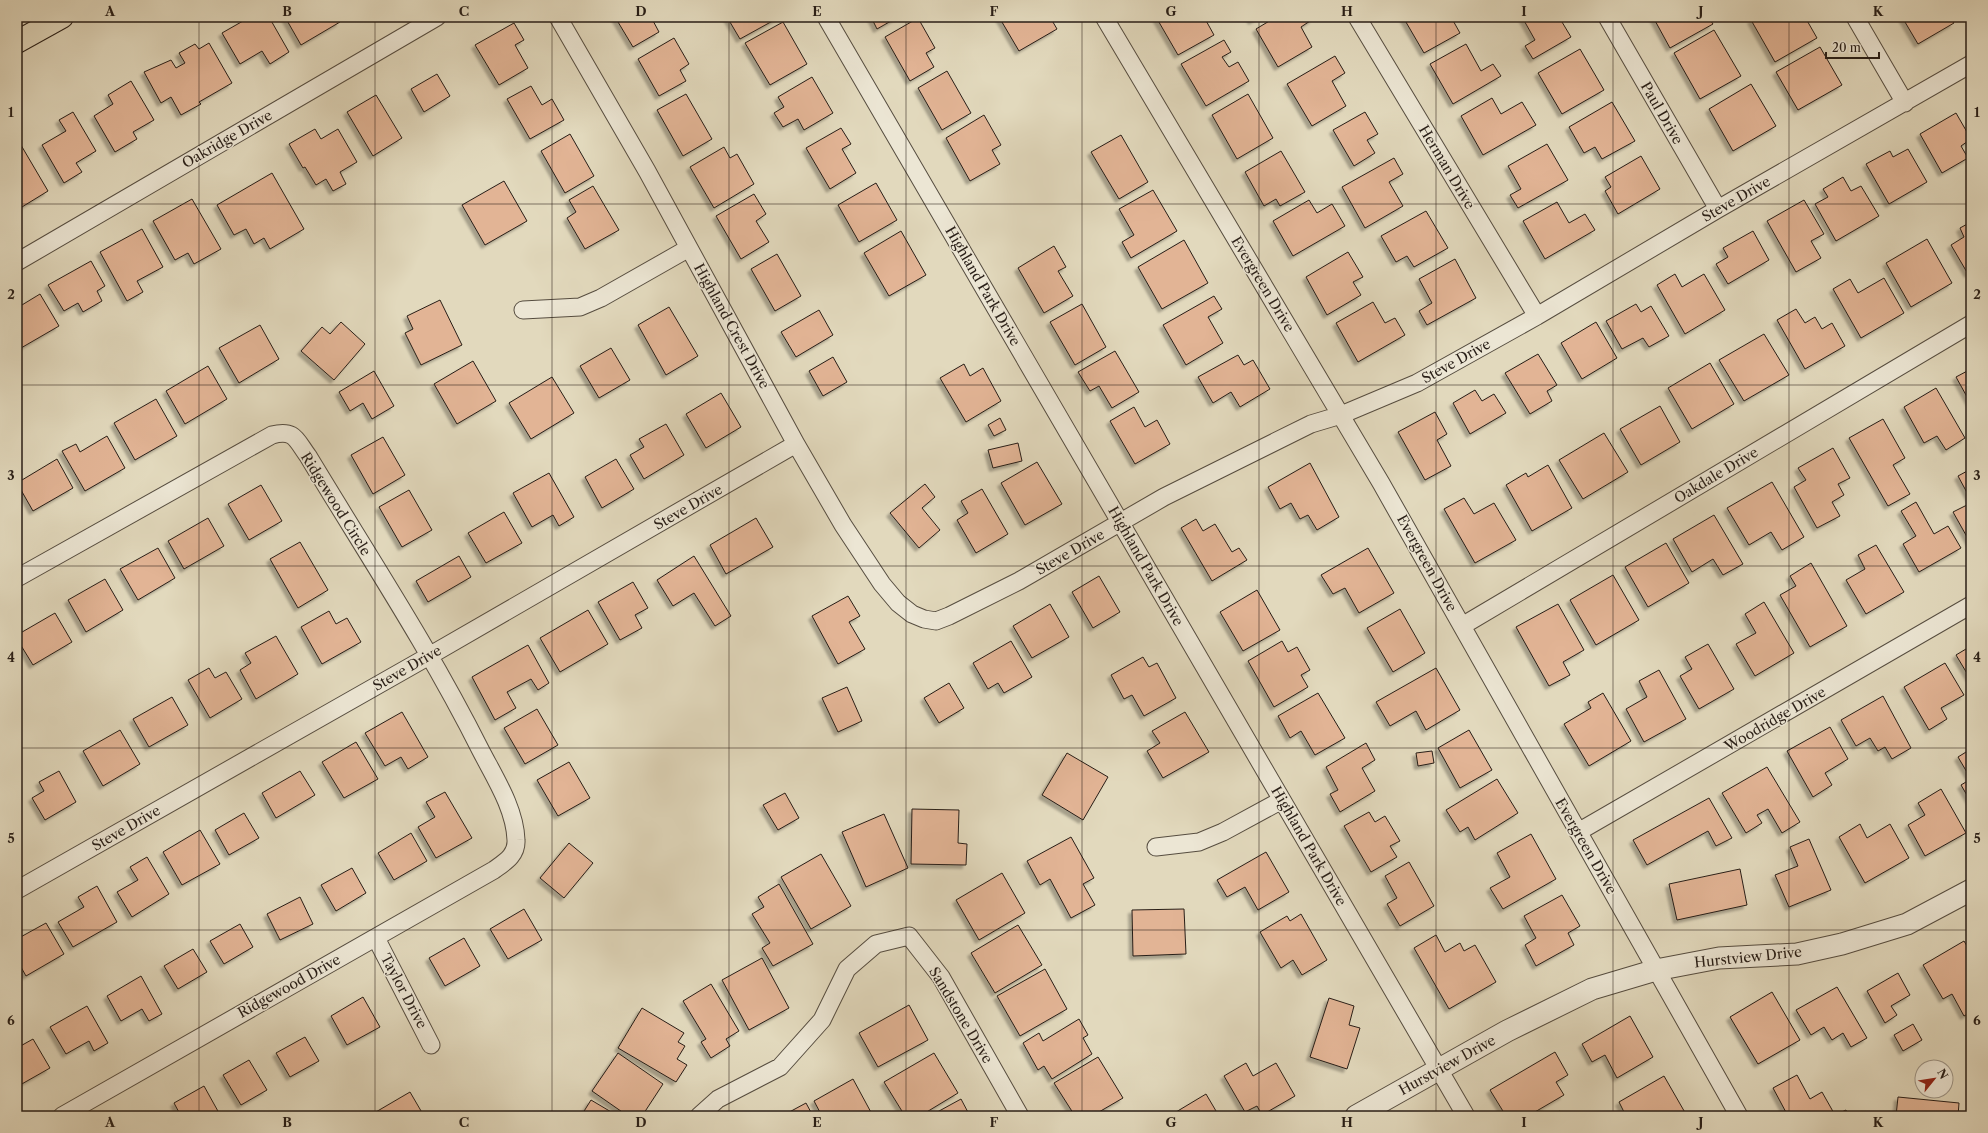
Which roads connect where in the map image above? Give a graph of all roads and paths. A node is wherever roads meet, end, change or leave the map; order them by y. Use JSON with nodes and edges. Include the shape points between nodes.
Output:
{"nodes":[{"id":1,"x":62,"y":17,"type":"edge"},
{"id":2,"x":438,"y":17,"type":"edge"},
{"id":3,"x":558,"y":17,"type":"edge"},
{"id":4,"x":826,"y":17,"type":"edge"},
{"id":5,"x":1104,"y":17,"type":"edge"},
{"id":6,"x":1357,"y":17,"type":"edge"},
{"id":7,"x":1607,"y":17,"type":"edge"},
{"id":8,"x":1855,"y":17,"type":"edge"},
{"id":9,"x":17,"y":42,"type":"edge"},
{"id":10,"x":1971,"y":64,"type":"edge"},
{"id":11,"x":1905,"y":103,"type":"junction"},
{"id":12,"x":1718,"y":209,"type":"junction"},
{"id":13,"x":689,"y":248,"type":"junction"},
{"id":14,"x":17,"y":262,"type":"edge"},
{"id":15,"x":523,"y":310,"type":"dead end"},
{"id":16,"x":1537,"y":316,"type":"junction"},
{"id":17,"x":1971,"y":324,"type":"edge"},
{"id":18,"x":1341,"y":414,"type":"junction"},
{"id":19,"x":796,"y":444,"type":"junction"},
{"id":20,"x":1121,"y":522,"type":"junction"},
{"id":21,"x":17,"y":578,"type":"edge"},
{"id":22,"x":1971,"y":605,"type":"edge"},
{"id":23,"x":924,"y":619,"type":"joint"},
{"id":24,"x":1462,"y":626,"type":"junction"},
{"id":25,"x":430,"y":656,"type":"junction"},
{"id":26,"x":1282,"y":800,"type":"junction"},
{"id":27,"x":1578,"y":832,"type":"junction"},
{"id":28,"x":1156,"y":847,"type":"dead end"},
{"id":29,"x":514,"y":853,"type":"joint"},
{"id":30,"x":17,"y":890,"type":"edge"},
{"id":31,"x":1971,"y":890,"type":"edge"},
{"id":32,"x":376,"y":938,"type":"junction"},
{"id":33,"x":1656,"y":970,"type":"junction"},
{"id":34,"x":432,"y":1045,"type":"dead end"},
{"id":35,"x":1440,"y":1069,"type":"junction"},
{"id":36,"x":62,"y":1116,"type":"edge"},
{"id":37,"x":699,"y":1116,"type":"edge"},
{"id":38,"x":1020,"y":1116,"type":"edge"},
{"id":39,"x":1356,"y":1116,"type":"edge"},
{"id":40,"x":1466,"y":1116,"type":"edge"},
{"id":41,"x":1739,"y":1116,"type":"edge"}],
"edges":[{"from":1,"to":9,"type":"main road"},
{"from":2,"to":14,"type":"street","name":"Oakridge Drive"},
{"from":3,"to":13,"type":"street","name":"Highland Crest Drive"},
{"from":4,"to":20,"type":"street","name":"Highland Park Drive"},
{"from":5,"to":18,"type":"street","name":"Evergreen Drive"},
{"from":6,"to":16,"type":"street","name":"Herman Drive"},
{"from":7,"to":12,"type":"street","name":"Paul Drive"},
{"from":8,"to":11,"type":"street"},
{"from":10,"to":11,"type":"street","name":"Steve Drive"},
{"from":11,"to":12,"type":"street","name":"Steve Drive"},
{"from":12,"to":16,"type":"street","name":"Steve Drive"},
{"from":13,"to":15,"type":"street","via":[[601,298],[580,307]]},
{"from":13,"to":19,"type":"street","name":"Highland Crest Drive"},
{"from":16,"to":18,"type":"street","name":"Steve Drive","via":[[1417,384]]},
{"from":17,"to":24,"type":"street","name":"Oakdale Drive"},
{"from":18,"to":20,"type":"street","name":"Steve Drive","via":[[1311,424],[1164,497]]},
{"from":18,"to":24,"type":"street","name":"Evergreen Drive"},
{"from":19,"to":23,"type":"street","name":"Highland Crest Drive","via":[[843,525],[882,584],[898,603],[912,614]]},
{"from":19,"to":25,"type":"street","name":"Steve Drive"},
{"from":20,"to":23,"type":"street","name":"Steve Drive","via":[[1019,581],[949,616],[936,620]]},
{"from":20,"to":26,"type":"street","name":"Highland Park Drive"},
{"from":21,"to":25,"type":"street","name":"Ridgewood Circle","via":[[272,434],[285,432],[292,435],[308,456]]},
{"from":22,"to":27,"type":"street","name":"Woodridge Drive"},
{"from":24,"to":27,"type":"street","name":"Evergreen Drive"},
{"from":25,"to":29,"type":"street","name":"Ridgewood Circle","via":[[504,796],[514,825]]},
{"from":25,"to":30,"type":"street","name":"Steve Drive"},
{"from":26,"to":28,"type":"street","via":[[1199,842]]},
{"from":26,"to":35,"type":"street","name":"Highland Park Drive"},
{"from":27,"to":33,"type":"street","name":"Evergreen Drive"},
{"from":29,"to":32,"type":"street","name":"Ridgewood Drive","via":[[494,870]]},
{"from":31,"to":33,"type":"street","name":"Hurstview Drive","via":[[1907,924],[1842,944],[1797,954],[1719,958]]},
{"from":32,"to":34,"type":"street","name":"Taylor Drive"},
{"from":32,"to":36,"type":"street","name":"Ridgewood Drive"},
{"from":33,"to":35,"type":"street","name":"Hurstview Drive","via":[[1592,990],[1507,1031]]},
{"from":33,"to":41,"type":"street","name":"Evergreen Drive"},
{"from":35,"to":39,"type":"street","name":"Hurstview Drive"},
{"from":35,"to":40,"type":"street","name":"Highland Park Drive"},
{"from":37,"to":38,"type":"street","name":"Sandstone Drive","via":[[718,1099],[780,1067],[822,1020],[847,969],[876,944],[909,936],[941,977]]}]}
